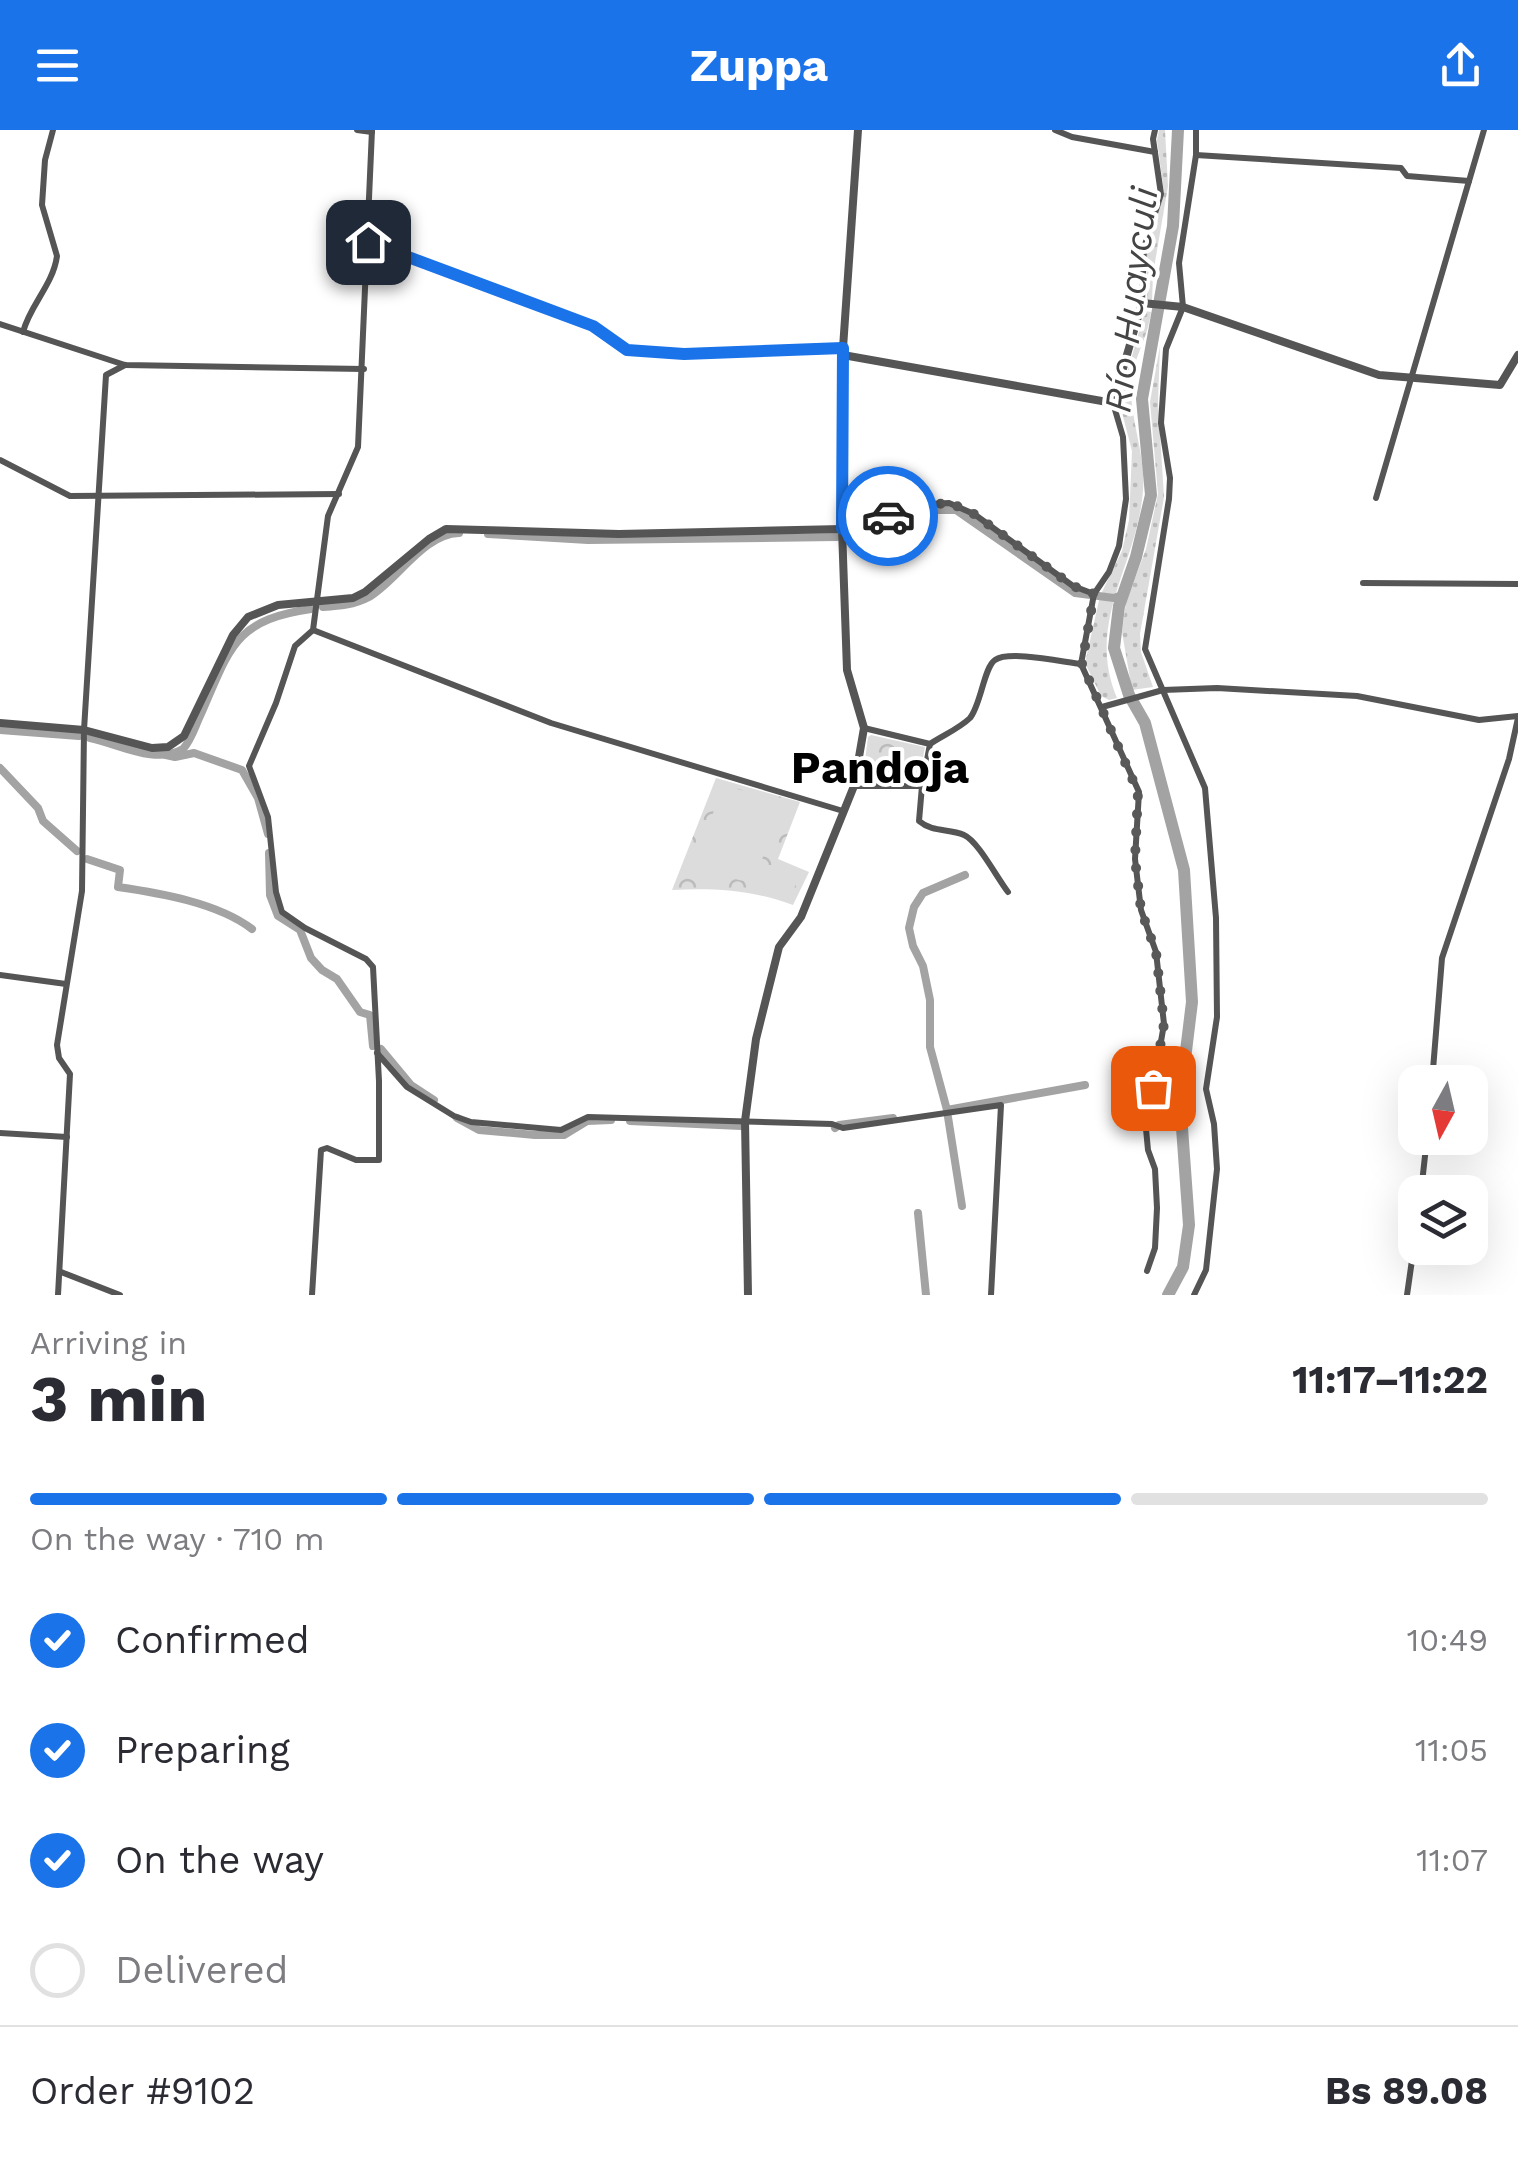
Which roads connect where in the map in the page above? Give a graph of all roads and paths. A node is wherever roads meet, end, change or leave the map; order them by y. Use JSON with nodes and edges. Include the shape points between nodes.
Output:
{"nodes":[{"id":1,"x":52,"y":130,"type":"edge"},
{"id":2,"x":357,"y":130,"type":"edge"},
{"id":3,"x":858,"y":130,"type":"edge"},
{"id":4,"x":1054,"y":130,"type":"edge"},
{"id":5,"x":1156,"y":130,"type":"edge"},
{"id":6,"x":1196,"y":130,"type":"edge"},
{"id":7,"x":1484,"y":130,"type":"edge"},
{"id":8,"x":372,"y":131,"type":"edge"},
{"id":9,"x":1155,"y":152,"type":"junction"},
{"id":10,"x":1196,"y":155,"type":"junction"},
{"id":11,"x":1468,"y":182,"type":"junction"},
{"id":12,"x":368,"y":242,"type":"junction"},
{"id":13,"x":1146,"y":304,"type":"junction"},
{"id":14,"x":1179,"y":307,"type":"junction"},
{"id":15,"x":0,"y":324,"type":"edge"},
{"id":16,"x":23,"y":332,"type":"junction"},
{"id":17,"x":843,"y":352,"type":"junction"},
{"id":18,"x":1518,"y":355,"type":"edge"},
{"id":19,"x":125,"y":365,"type":"junction"},
{"id":20,"x":364,"y":369,"type":"junction"},
{"id":21,"x":1410,"y":378,"type":"junction"},
{"id":22,"x":1112,"y":403,"type":"junction"},
{"id":23,"x":0,"y":460,"type":"edge"},
{"id":24,"x":340,"y":494,"type":"junction"},
{"id":25,"x":98,"y":498,"type":"junction"},
{"id":26,"x":1376,"y":498,"type":"dead end"},
{"id":27,"x":842,"y":529,"type":"junction"},
{"id":28,"x":1362,"y":583,"type":"dead end"},
{"id":29,"x":1518,"y":584,"type":"edge"},
{"id":30,"x":1094,"y":594,"type":"junction"},
{"id":31,"x":318,"y":602,"type":"junction"},
{"id":32,"x":313,"y":630,"type":"junction"},
{"id":33,"x":1082,"y":664,"type":"junction"},
{"id":34,"x":1163,"y":690,"type":"junction"},
{"id":35,"x":1102,"y":707,"type":"junction"},
{"id":36,"x":1518,"y":717,"type":"edge"},
{"id":37,"x":0,"y":723,"type":"edge"},
{"id":38,"x":864,"y":728,"type":"junction"},
{"id":39,"x":84,"y":730,"type":"junction"},
{"id":40,"x":930,"y":744,"type":"junction"},
{"id":41,"x":1514,"y":761,"type":"edge"},
{"id":42,"x":854,"y":786,"type":"junction"},
{"id":43,"x":922,"y":786,"type":"junction"},
{"id":44,"x":844,"y":811,"type":"junction"},
{"id":45,"x":1008,"y":892,"type":"dead end"},
{"id":46,"x":0,"y":975,"type":"edge"},
{"id":47,"x":66,"y":984,"type":"junction"},
{"id":48,"x":377,"y":1053,"type":"junction"},
{"id":49,"x":1433,"y":1065,"type":"edge"},
{"id":50,"x":745,"y":1121,"type":"junction"},
{"id":51,"x":0,"y":1133,"type":"edge"},
{"id":52,"x":67,"y":1137,"type":"junction"},
{"id":53,"x":1411,"y":1265,"type":"edge"},
{"id":54,"x":1147,"y":1271,"type":"dead end"},
{"id":55,"x":61,"y":1272,"type":"junction"},
{"id":56,"x":58,"y":1295,"type":"edge"},
{"id":57,"x":120,"y":1295,"type":"edge"},
{"id":58,"x":312,"y":1295,"type":"edge"},
{"id":59,"x":748,"y":1295,"type":"edge"},
{"id":60,"x":991,"y":1295,"type":"edge"},
{"id":61,"x":1194,"y":1295,"type":"edge"},
{"id":62,"x":1407,"y":1295,"type":"edge"}],
"edges":[{"from":1,"to":16,"type":"street","via":[[42,205],[57,256]]},
{"from":2,"to":8,"type":"street"},
{"from":3,"to":17,"type":"street"},
{"from":4,"to":9,"type":"street"},
{"from":5,"to":9,"type":"street"},
{"from":6,"to":10,"type":"street"},
{"from":7,"to":11,"type":"street"},
{"from":8,"to":12,"type":"street"},
{"from":9,"to":13,"type":"street","via":[[1161,194],[1144,248]]},
{"from":10,"to":11,"type":"street","via":[[1402,168],[1407,176]]},
{"from":10,"to":14,"type":"street"},
{"from":11,"to":21,"type":"street"},
{"from":12,"to":17,"type":"street","via":[[593,326],[627,350]]},
{"from":12,"to":20,"type":"street"},
{"from":13,"to":14,"type":"street"},
{"from":13,"to":22,"type":"street"},
{"from":14,"to":21,"type":"street","via":[[1355,368]]},
{"from":14,"to":34,"type":"street","via":[[1166,348],[1162,422],[1169,499],[1145,649]]},
{"from":15,"to":16,"type":"street"},
{"from":16,"to":19,"type":"street"},
{"from":17,"to":22,"type":"street"},
{"from":17,"to":27,"type":"street"},
{"from":18,"to":21,"type":"street","via":[[1500,385]]},
{"from":19,"to":20,"type":"street"},
{"from":19,"to":25,"type":"street","via":[[106,375]]},
{"from":20,"to":24,"type":"street","via":[[358,447]]},
{"from":21,"to":26,"type":"street"},
{"from":22,"to":30,"type":"street","via":[[1123,437],[1126,498],[1119,546]]},
{"from":23,"to":25,"type":"street","via":[[70,496]]},
{"from":24,"to":25,"type":"street"},
{"from":24,"to":31,"type":"street","via":[[328,516]]},
{"from":25,"to":39,"type":"street"},
{"from":27,"to":30,"type":"street","via":[[948,502]]},
{"from":27,"to":31,"type":"street","via":[[446,529],[366,592]]},
{"from":27,"to":38,"type":"street","via":[[847,670]]},
{"from":28,"to":29,"type":"street"},
{"from":30,"to":33,"type":"street"},
{"from":31,"to":32,"type":"street"},
{"from":31,"to":39,"type":"street","via":[[278,606],[248,618],[176,743],[152,748]]},
{"from":32,"to":44,"type":"street","via":[[551,723]]},
{"from":32,"to":48,"type":"street","via":[[295,646],[249,766],[268,817],[282,912],[372,966]]},
{"from":33,"to":35,"type":"street"},
{"from":33,"to":40,"type":"street","via":[[996,658],[971,717]]},
{"from":34,"to":35,"type":"street"},
{"from":34,"to":36,"type":"street","via":[[1350,695],[1468,718]]},
{"from":34,"to":61,"type":"street","via":[[1205,788],[1216,918],[1217,1017],[1206,1089],[1217,1169],[1206,1270]]},
{"from":35,"to":54,"type":"street","via":[[1138,792],[1135,859],[1164,1024],[1144,1108],[1157,1208]]},
{"from":36,"to":41,"type":"street"},
{"from":37,"to":39,"type":"street"},
{"from":38,"to":40,"type":"street"},
{"from":38,"to":42,"type":"street"},
{"from":39,"to":47,"type":"street","via":[[82,890]]},
{"from":40,"to":43,"type":"street"},
{"from":41,"to":49,"type":"street","via":[[1442,958]]},
{"from":42,"to":43,"type":"street"},
{"from":42,"to":44,"type":"street"},
{"from":43,"to":45,"type":"street","via":[[919,822],[974,841]]},
{"from":44,"to":50,"type":"street","via":[[801,917],[779,947]]},
{"from":46,"to":47,"type":"street"},
{"from":47,"to":52,"type":"street","via":[[57,1045],[70,1074]]},
{"from":48,"to":50,"type":"street","via":[[407,1087],[471,1122],[562,1130],[588,1117]]},
{"from":48,"to":58,"type":"street","via":[[379,1160],[321,1150]]},
{"from":50,"to":59,"type":"street"},
{"from":50,"to":60,"type":"street","via":[[842,1128],[1002,1105]]},
{"from":51,"to":52,"type":"street"},
{"from":52,"to":55,"type":"street"},
{"from":53,"to":62,"type":"street"},
{"from":55,"to":56,"type":"street"},
{"from":55,"to":57,"type":"street"}]}
